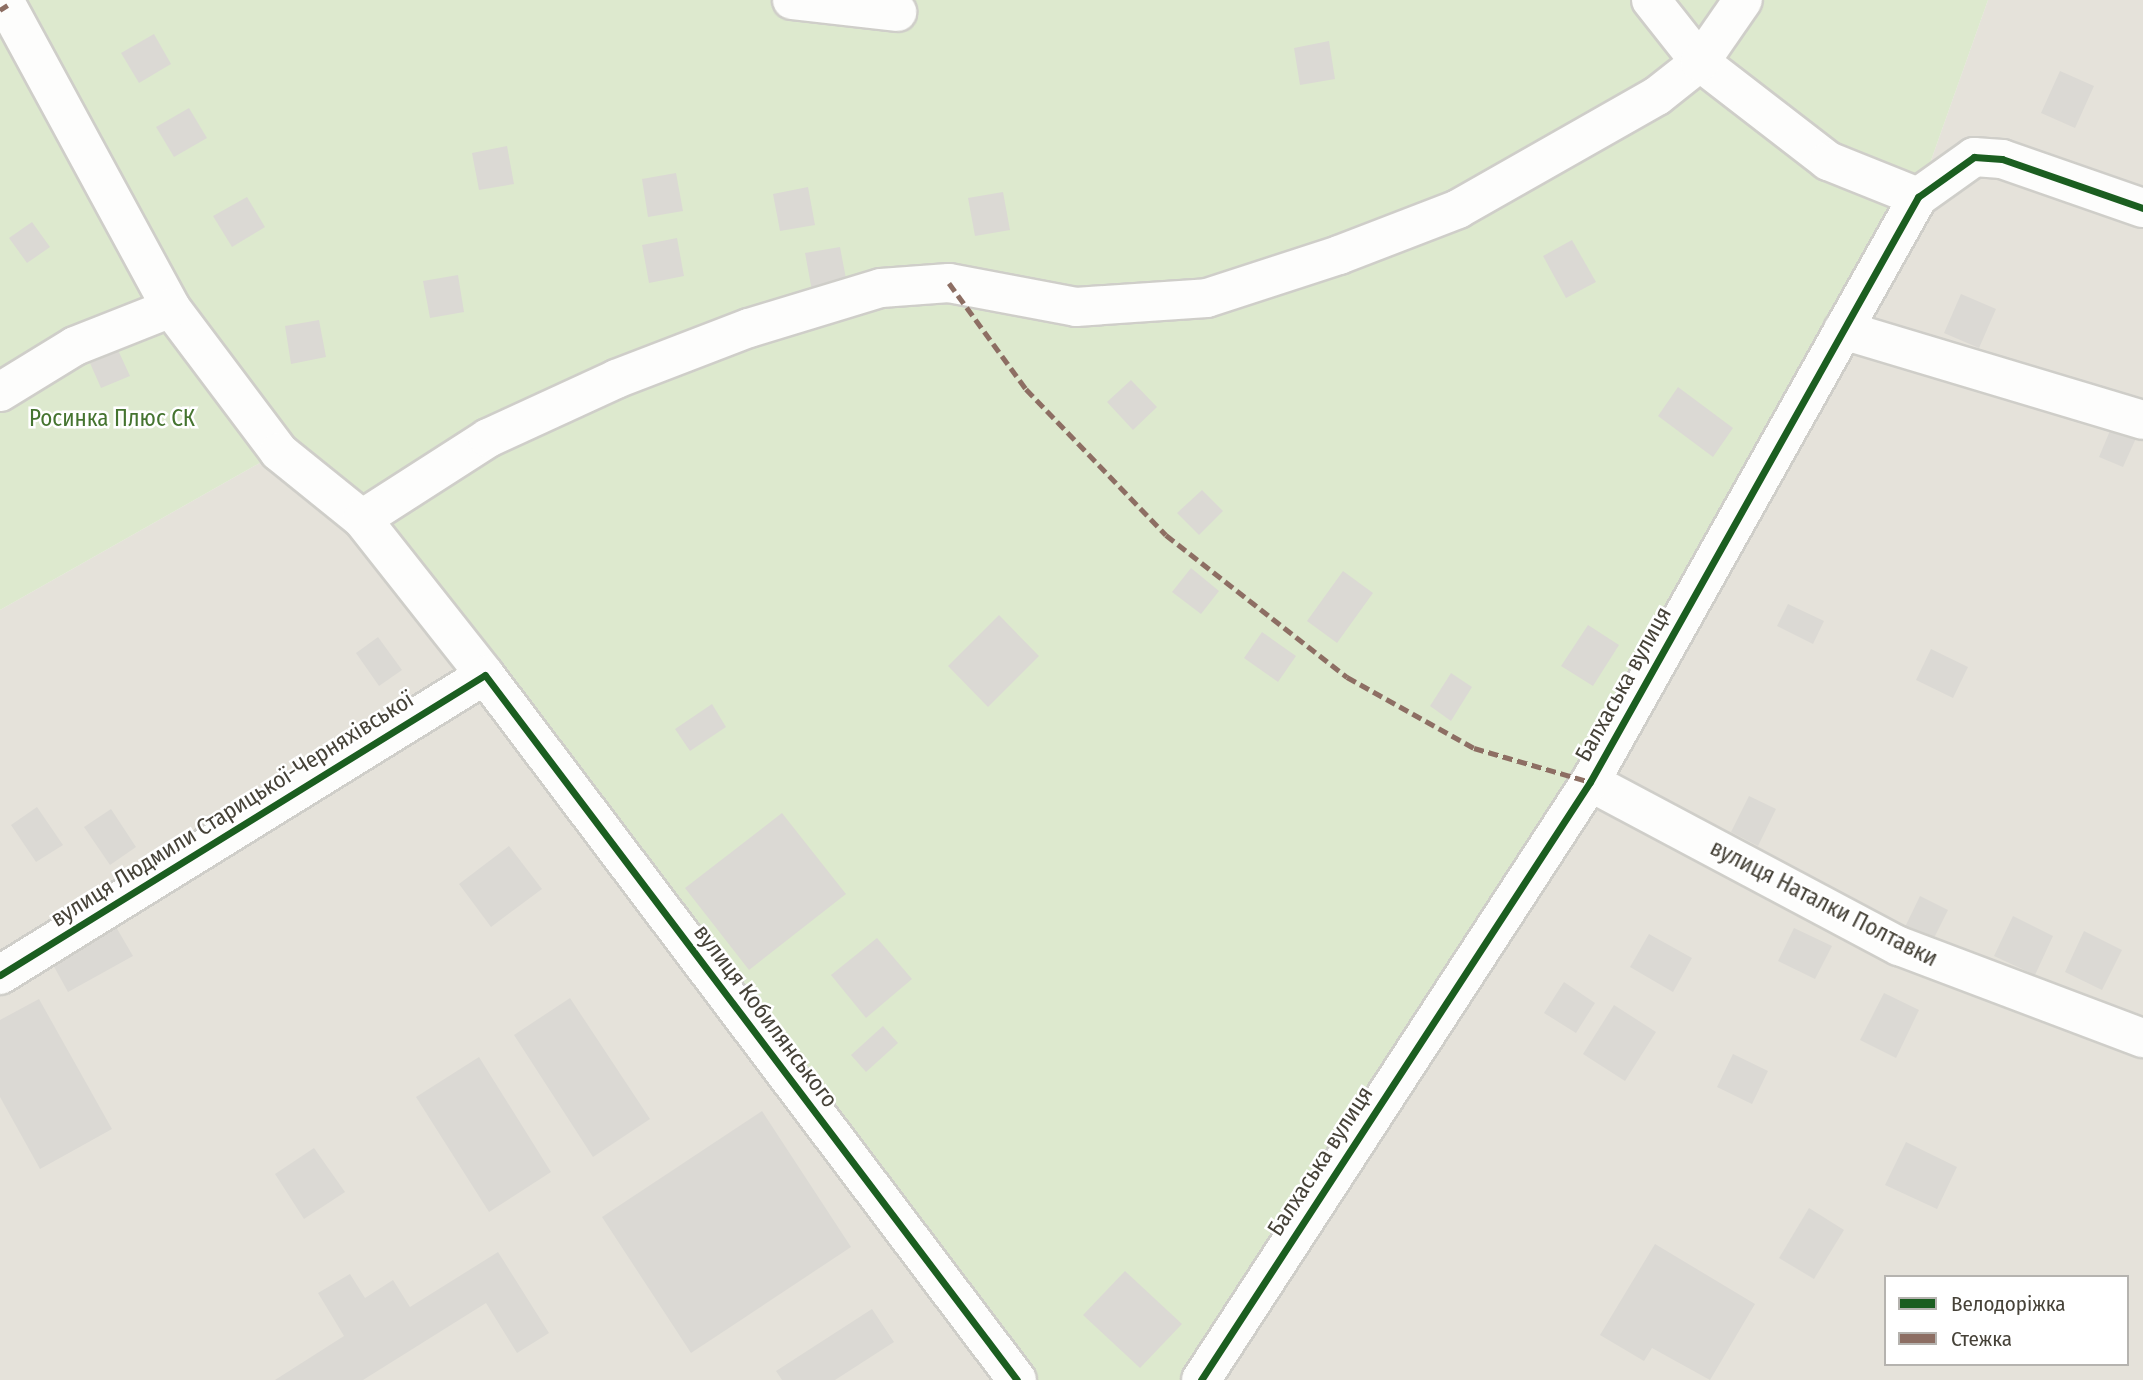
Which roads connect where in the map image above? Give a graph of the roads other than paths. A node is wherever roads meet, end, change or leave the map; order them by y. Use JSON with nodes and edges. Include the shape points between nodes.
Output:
{"nodes":[{"id":1,"x":4,"y":0,"type":"edge"},
{"id":2,"x":792,"y":0,"type":"edge"},
{"id":3,"x":1651,"y":0,"type":"edge"},
{"id":4,"x":1743,"y":0,"type":"edge"},
{"id":5,"x":897,"y":12,"type":"dead end"},
{"id":6,"x":1700,"y":62,"type":"junction"},
{"id":7,"x":1918,"y":197,"type":"junction"},
{"id":8,"x":2143,"y":208,"type":"edge"},
{"id":9,"x":171,"y":308,"type":"junction"},
{"id":10,"x":1843,"y":330,"type":"junction"},
{"id":11,"x":0,"y":392,"type":"edge"},
{"id":12,"x":2143,"y":420,"type":"edge"},
{"id":13,"x":362,"y":519,"type":"junction"},
{"id":14,"x":485,"y":675,"type":"junction"},
{"id":15,"x":1590,"y":782,"type":"junction"},
{"id":16,"x":0,"y":975,"type":"edge"},
{"id":17,"x":2143,"y":1038,"type":"edge"},
{"id":18,"x":1017,"y":1380,"type":"edge"},
{"id":19,"x":1201,"y":1380,"type":"edge"}],
"edges":[{"from":1,"to":9,"type":"street","name":"вулиця Кобилянського"},
{"from":2,"to":5,"type":"street"},
{"from":3,"to":6,"type":"street"},
{"from":4,"to":6,"type":"street"},
{"from":6,"to":7,"type":"street","via":[[1828,161]]},
{"from":6,"to":13,"type":"street","via":[[1657,96],[1458,209],[1339,255],[1207,298],[1089,306],[949,283],[881,288],[749,328],[616,379],[488,438]]},
{"from":7,"to":8,"type":"street","name":"Балхаська вулиця","via":[[1974,157],[2003,159]]},
{"from":7,"to":10,"type":"street","name":"Балхаська вулиця"},
{"from":9,"to":11,"type":"street","via":[[75,346]]},
{"from":9,"to":13,"type":"street","name":"вулиця Кобилянського","via":[[279,452]]},
{"from":10,"to":12,"type":"street"},
{"from":10,"to":15,"type":"street","name":"Балхаська вулиця"},
{"from":13,"to":14,"type":"street","name":"вулиця Кобилянського"},
{"from":14,"to":16,"type":"street","name":"вулиця Людмили Старицької-Черняхівської"},
{"from":14,"to":18,"type":"street","name":"вулиця Кобилянського"},
{"from":15,"to":17,"type":"street","name":"вулиця Наталки Полтавки","via":[[1899,946]]},
{"from":15,"to":19,"type":"street","name":"Балхаська вулиця"}]}
